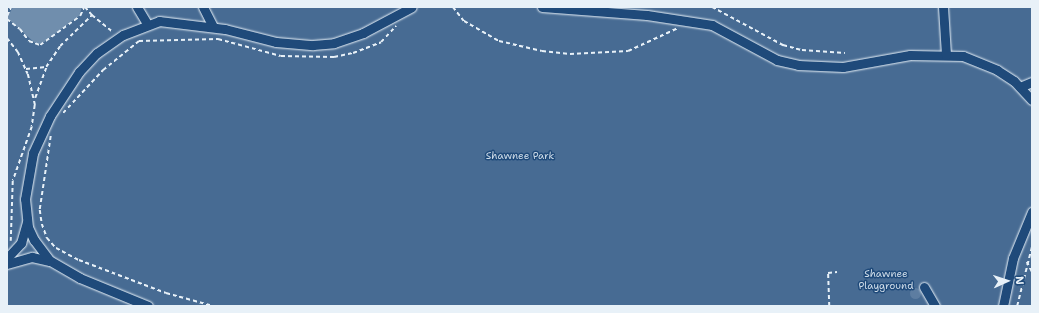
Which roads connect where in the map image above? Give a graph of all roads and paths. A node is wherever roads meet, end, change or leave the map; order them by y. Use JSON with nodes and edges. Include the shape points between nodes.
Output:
{"nodes":[{"id":1,"x":11,"y":7,"type":"edge"},
{"id":2,"x":84,"y":7,"type":"edge"},
{"id":3,"x":137,"y":7,"type":"edge"},
{"id":4,"x":203,"y":7,"type":"edge"},
{"id":5,"x":412,"y":7,"type":"edge"},
{"id":6,"x":453,"y":7,"type":"edge"},
{"id":7,"x":542,"y":7,"type":"edge"},
{"id":8,"x":712,"y":7,"type":"edge"},
{"id":9,"x":943,"y":7,"type":"edge"},
{"id":10,"x":92,"y":15,"type":"junction"},
{"id":11,"x":7,"y":16,"type":"edge"},
{"id":12,"x":7,"y":19,"type":"edge"},
{"id":13,"x":693,"y":22,"type":"junction"},
{"id":14,"x":398,"y":23,"type":"dead end"},
{"id":15,"x":148,"y":25,"type":"junction"},
{"id":16,"x":213,"y":27,"type":"junction"},
{"id":17,"x":111,"y":32,"type":"dead end"},
{"id":18,"x":7,"y":38,"type":"edge"},
{"id":19,"x":845,"y":53,"type":"dead end"},
{"id":20,"x":946,"y":55,"type":"junction"},
{"id":21,"x":46,"y":67,"type":"junction"},
{"id":22,"x":26,"y":69,"type":"junction"},
{"id":23,"x":1032,"y":82,"type":"edge"},
{"id":24,"x":1020,"y":87,"type":"junction"},
{"id":25,"x":35,"y":99,"type":"junction"},
{"id":26,"x":1032,"y":100,"type":"edge"},
{"id":27,"x":61,"y":116,"type":"dead end"},
{"id":28,"x":52,"y":133,"type":"dead end"},
{"id":29,"x":1032,"y":212,"type":"edge"},
{"id":30,"x":27,"y":222,"type":"junction"},
{"id":31,"x":1028,"y":235,"type":"edge"},
{"id":32,"x":9,"y":246,"type":"dead end"},
{"id":33,"x":1032,"y":246,"type":"edge"},
{"id":34,"x":50,"y":261,"type":"junction"},
{"id":35,"x":1027,"y":262,"type":"junction"},
{"id":36,"x":8,"y":263,"type":"edge"},
{"id":37,"x":837,"y":272,"type":"dead end"},
{"id":38,"x":1032,"y":272,"type":"edge"},
{"id":39,"x":924,"y":287,"type":"dead end"},
{"id":40,"x":148,"y":306,"type":"edge"},
{"id":41,"x":214,"y":306,"type":"edge"},
{"id":42,"x":829,"y":306,"type":"edge"},
{"id":43,"x":935,"y":306,"type":"edge"},
{"id":44,"x":1003,"y":306,"type":"edge"},
{"id":45,"x":1017,"y":306,"type":"edge"}],
"edges":[{"from":1,"to":11,"type":"path"},
{"from":2,"to":10,"type":"path"},
{"from":2,"to":12,"type":"path","via":[[80,16],[40,45],[29,41],[20,29]]},
{"from":3,"to":15,"type":"street"},
{"from":4,"to":16,"type":"street"},
{"from":5,"to":16,"type":"street","via":[[363,33],[325,44],[276,42]]},
{"from":6,"to":13,"type":"path","via":[[464,21],[499,41],[542,51],[570,54],[628,51]]},
{"from":7,"to":13,"type":"street","via":[[647,15]]},
{"from":8,"to":19,"type":"path","via":[[783,45],[802,50]]},
{"from":9,"to":20,"type":"street"},
{"from":10,"to":17,"type":"path"},
{"from":10,"to":21,"type":"path","via":[[60,46]]},
{"from":13,"to":20,"type":"street","via":[[721,29],[777,60],[798,65],[843,67],[910,55]]},
{"from":14,"to":27,"type":"path","via":[[381,42],[334,57],[281,56],[218,39],[139,41],[103,70]]},
{"from":15,"to":16,"type":"street","via":[[169,21]]},
{"from":15,"to":30,"type":"street","via":[[123,35],[97,53],[65,90],[38,138],[33,153],[24,199]]},
{"from":18,"to":22,"type":"path","via":[[18,52]]},
{"from":20,"to":24,"type":"street","via":[[963,56],[998,70]]},
{"from":21,"to":22,"type":"path"},
{"from":21,"to":25,"type":"path"},
{"from":22,"to":25,"type":"path"},
{"from":23,"to":24,"type":"street"},
{"from":24,"to":26,"type":"street"},
{"from":25,"to":32,"type":"path","via":[[32,127],[13,182],[13,225]]},
{"from":28,"to":41,"type":"path","via":[[40,210],[42,224],[56,248],[79,260],[177,297]]},
{"from":29,"to":31,"type":"street"},
{"from":30,"to":34,"type":"street","via":[[34,240]]},
{"from":30,"to":36,"type":"street","via":[[22,243]]},
{"from":31,"to":44,"type":"street","via":[[1013,258]]},
{"from":33,"to":35,"type":"path"},
{"from":34,"to":36,"type":"street","via":[[32,257]]},
{"from":34,"to":40,"type":"street","via":[[86,281]]},
{"from":35,"to":38,"type":"path"},
{"from":35,"to":45,"type":"path"},
{"from":37,"to":42,"type":"path","via":[[828,272]]},
{"from":39,"to":43,"type":"street"}]}
